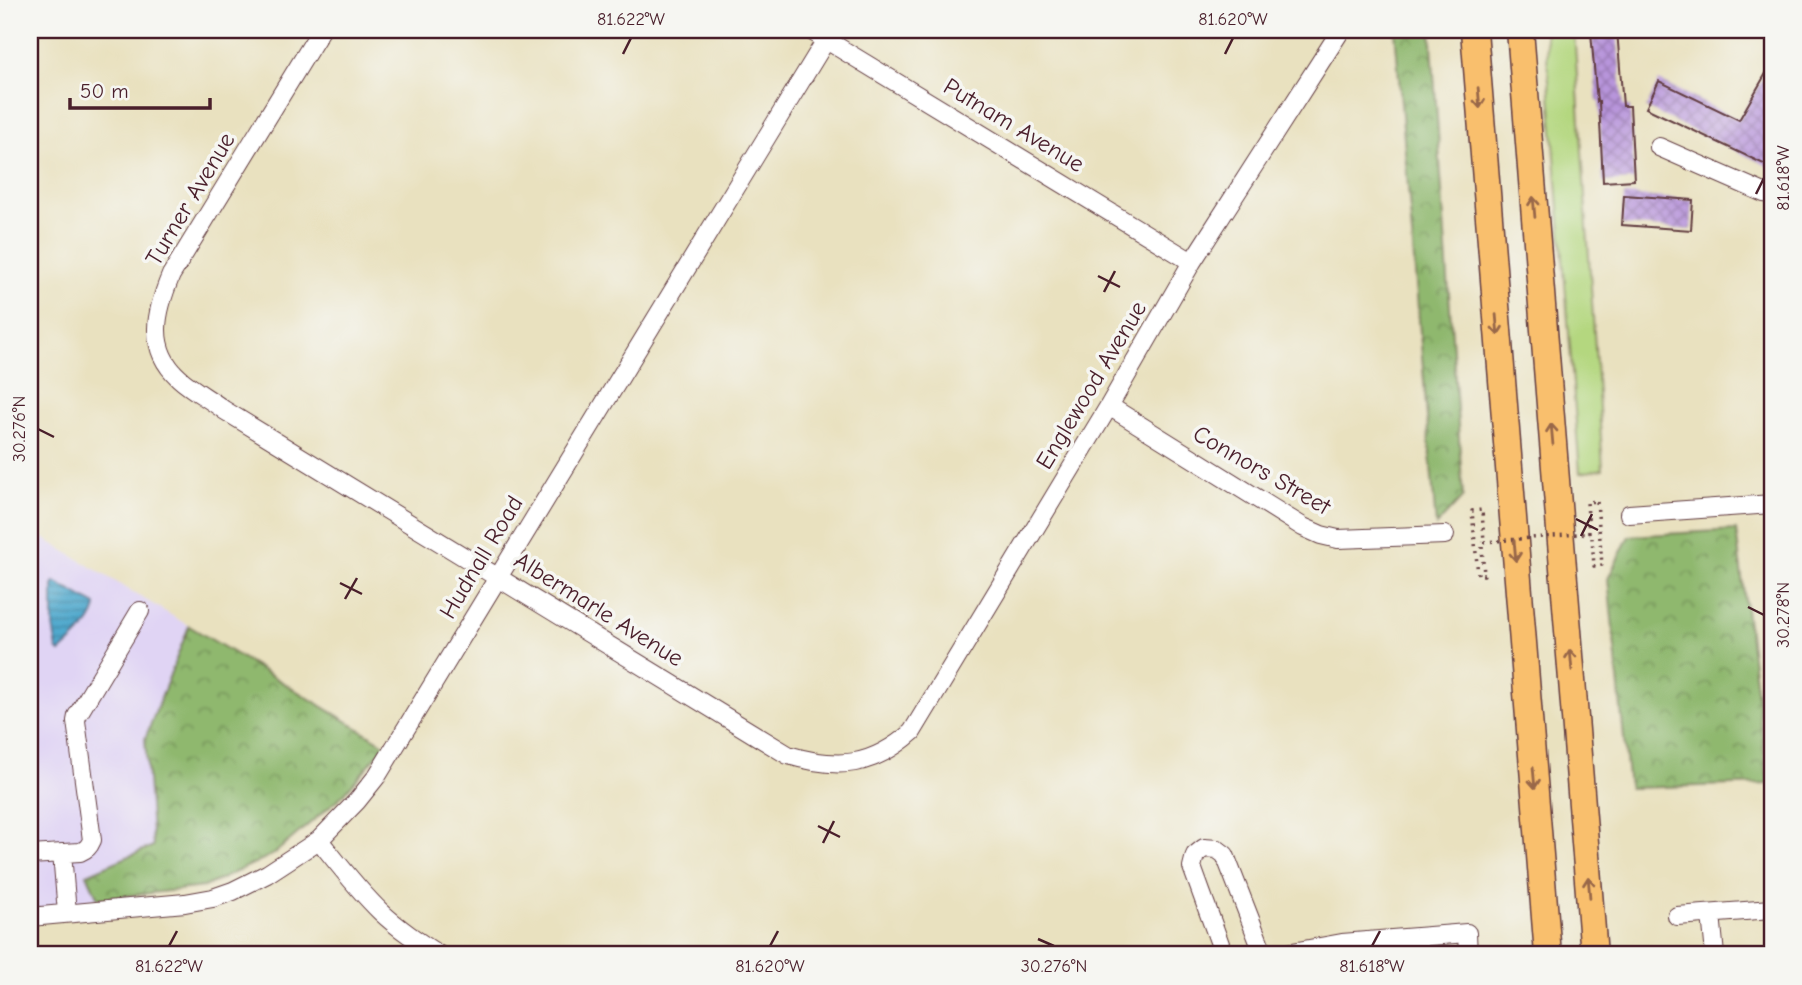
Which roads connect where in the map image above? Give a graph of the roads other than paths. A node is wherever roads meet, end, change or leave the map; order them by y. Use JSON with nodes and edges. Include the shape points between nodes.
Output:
{"nodes":[{"id":1,"x":321,"y":30,"type":"edge"},
{"id":2,"x":810,"y":30,"type":"edge"},
{"id":3,"x":1341,"y":30,"type":"edge"},
{"id":4,"x":1474,"y":30,"type":"edge"},
{"id":5,"x":1520,"y":30,"type":"edge"},
{"id":6,"x":829,"y":35,"type":"edge"},
{"id":7,"x":1659,"y":147,"type":"dead end"},
{"id":8,"x":1772,"y":194,"type":"edge"},
{"id":9,"x":1192,"y":262,"type":"junction"},
{"id":10,"x":156,"y":326,"type":"joint"},
{"id":11,"x":1108,"y":406,"type":"junction"},
{"id":12,"x":1772,"y":505,"type":"edge"},
{"id":13,"x":1629,"y":514,"type":"dead end"},
{"id":14,"x":1445,"y":535,"type":"dead end"},
{"id":15,"x":498,"y":576,"type":"junction"},
{"id":16,"x":140,"y":611,"type":"dead end"},
{"id":17,"x":876,"y":757,"type":"joint"},
{"id":18,"x":319,"y":840,"type":"junction"},
{"id":19,"x":62,"y":853,"type":"junction"},
{"id":20,"x":30,"y":855,"type":"edge"},
{"id":21,"x":1772,"y":909,"type":"edge"},
{"id":22,"x":67,"y":913,"type":"junction"},
{"id":23,"x":1711,"y":914,"type":"junction"},
{"id":24,"x":1677,"y":916,"type":"dead end"},
{"id":25,"x":30,"y":917,"type":"edge"},
{"id":26,"x":439,"y":955,"type":"edge"},
{"id":27,"x":1224,"y":955,"type":"edge"},
{"id":28,"x":1264,"y":955,"type":"edge"},
{"id":29,"x":1276,"y":955,"type":"edge"},
{"id":30,"x":1468,"y":955,"type":"edge"},
{"id":31,"x":1548,"y":955,"type":"edge"},
{"id":32,"x":1594,"y":955,"type":"edge"},
{"id":33,"x":1715,"y":955,"type":"edge"}],
"edges":[{"from":1,"to":10,"type":"street","name":"Turner Avenue","via":[[171,275]]},
{"from":2,"to":6,"type":"street","name":"Putnam Avenue"},
{"from":3,"to":9,"type":"street","name":"Englewood Avenue"},
{"from":4,"to":31,"type":"highway","one_way":true},
{"from":32,"to":5,"type":"highway","one_way":true},
{"from":6,"to":9,"type":"street","name":"Putnam Avenue"},
{"from":6,"to":15,"type":"street","name":"Hudnall Road"},
{"from":7,"to":8,"type":"street"},
{"from":9,"to":11,"type":"street","name":"Englewood Avenue"},
{"from":10,"to":15,"type":"street","name":"Albermarle Avenue","via":[[158,346],[178,377]]},
{"from":11,"to":14,"type":"street","name":"Connors Street","via":[[1321,535],[1338,539]]},
{"from":11,"to":17,"type":"street","name":"Englewood Avenue","via":[[912,732]]},
{"from":12,"to":13,"type":"street"},
{"from":15,"to":17,"type":"street","name":"Albermarle Avenue","via":[[788,755],[836,764]]},
{"from":15,"to":18,"type":"street","name":"Hudnall Road","via":[[376,776]]},
{"from":16,"to":19,"type":"street","via":[[77,716],[92,840],[85,850]]},
{"from":18,"to":22,"type":"street","name":"Hudnall Road","via":[[267,874],[213,898]]},
{"from":18,"to":26,"type":"street","via":[[382,913]]},
{"from":19,"to":20,"type":"street"},
{"from":19,"to":22,"type":"street"},
{"from":21,"to":23,"type":"street"},
{"from":22,"to":25,"type":"street","name":"Hudnall Road"},
{"from":23,"to":24,"type":"street"},
{"from":23,"to":33,"type":"street"},
{"from":27,"to":28,"type":"street","via":[[1192,867],[1195,855],[1204,848],[1225,855]]},
{"from":29,"to":30,"type":"street","via":[[1342,943],[1466,933]]}]}
